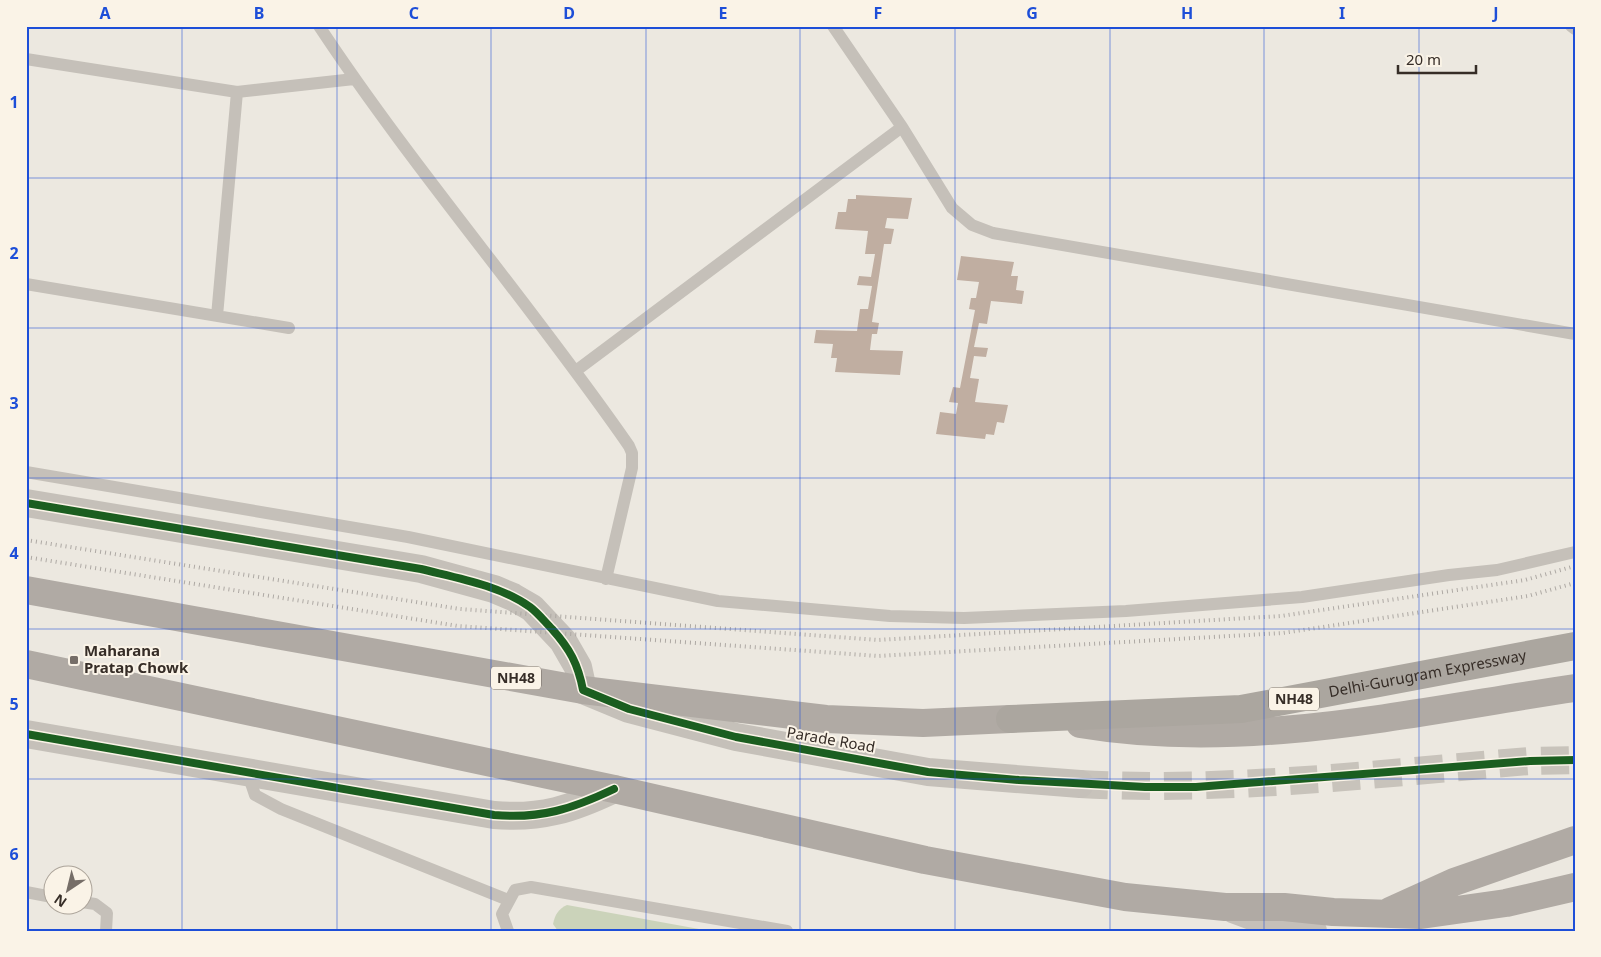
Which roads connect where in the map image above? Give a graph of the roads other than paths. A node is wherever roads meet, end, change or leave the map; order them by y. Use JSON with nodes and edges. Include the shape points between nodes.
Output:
{"nodes":[{"id":1,"x":319,"y":26,"type":"edge"},
{"id":2,"x":833,"y":26,"type":"edge"},
{"id":3,"x":1571,"y":26,"type":"edge"},
{"id":4,"x":1575,"y":29,"type":"edge"},
{"id":5,"x":26,"y":59,"type":"edge"},
{"id":6,"x":354,"y":79,"type":"junction"},
{"id":7,"x":237,"y":92,"type":"junction"},
{"id":8,"x":902,"y":127,"type":"junction"},
{"id":9,"x":26,"y":284,"type":"edge"},
{"id":10,"x":217,"y":316,"type":"junction"},
{"id":11,"x":289,"y":328,"type":"dead end"},
{"id":12,"x":1575,"y":334,"type":"edge"},
{"id":13,"x":577,"y":370,"type":"junction"},
{"id":14,"x":26,"y":472,"type":"edge"},
{"id":15,"x":26,"y":503,"type":"edge"},
{"id":16,"x":1575,"y":552,"type":"edge"},
{"id":17,"x":606,"y":580,"type":"junction"},
{"id":18,"x":26,"y":590,"type":"edge"},
{"id":19,"x":1575,"y":646,"type":"edge"},
{"id":20,"x":26,"y":664,"type":"edge"},
{"id":21,"x":1575,"y":688,"type":"edge"},
{"id":22,"x":583,"y":690,"type":"junction"},
{"id":23,"x":1049,"y":718,"type":"junction"},
{"id":24,"x":26,"y":734,"type":"edge"},
{"id":25,"x":248,"y":774,"type":"junction"},
{"id":26,"x":1080,"y":784,"type":"tunnel mouth"},
{"id":27,"x":614,"y":789,"type":"junction"},
{"id":28,"x":1575,"y":840,"type":"edge"},
{"id":29,"x":1575,"y":887,"type":"edge"},
{"id":30,"x":26,"y":892,"type":"edge"},
{"id":31,"x":42,"y":895,"type":"edge"},
{"id":32,"x":508,"y":900,"type":"junction"},
{"id":33,"x":92,"y":904,"type":"edge"},
{"id":34,"x":1225,"y":907,"type":"junction"},
{"id":35,"x":1383,"y":914,"type":"junction"},
{"id":36,"x":106,"y":931,"type":"edge"},
{"id":37,"x":508,"y":931,"type":"edge"},
{"id":38,"x":787,"y":931,"type":"edge"},
{"id":39,"x":1314,"y":931,"type":"edge"}],
"edges":[{"from":1,"to":6,"type":"lane"},
{"from":2,"to":8,"type":"lane"},
{"from":3,"to":4,"type":"lane"},
{"from":5,"to":7,"type":"lane"},
{"from":6,"to":7,"type":"lane"},
{"from":6,"to":13,"type":"lane"},
{"from":7,"to":10,"type":"lane"},
{"from":8,"to":12,"type":"lane","via":[[952,208],[972,225],[993,233]]},
{"from":8,"to":13,"type":"lane"},
{"from":9,"to":10,"type":"lane"},
{"from":10,"to":11,"type":"lane"},
{"from":13,"to":17,"type":"lane","via":[[632,453],[632,468]]},
{"from":14,"to":17,"type":"lane","via":[[408,537]]},
{"from":15,"to":22,"type":"street","via":[[421,570],[494,589],[532,608],[563,641],[578,667]]},
{"from":16,"to":17,"type":"lane","via":[[1496,570],[1302,597],[1126,611],[964,618],[890,616],[737,603]]},
{"from":18,"to":22,"type":"highway","number":"NH48"},
{"from":19,"to":23,"type":"highway","name":"Delhi-Gurugram Expressway","number":"NH48","via":[[1241,709]]},
{"from":20,"to":27,"type":"highway"},
{"from":21,"to":23,"type":"highway","via":[[1390,718],[1228,733],[1137,730]]},
{"from":22,"to":23,"type":"highway","name":"Delhi-Gurugram Expressway","number":"NH48","via":[[826,719],[923,723]]},
{"from":22,"to":26,"type":"street","name":"Parade Road","via":[[629,709],[736,737],[928,772]]},
{"from":24,"to":25,"type":"street"},
{"from":25,"to":27,"type":"street","via":[[494,815],[523,817],[553,813]]},
{"from":25,"to":32,"type":"lane","via":[[255,795],[281,809]]},
{"from":27,"to":34,"type":"highway","via":[[1000,875],[1125,896]]},
{"from":28,"to":35,"type":"highway","via":[[1454,882]]},
{"from":29,"to":35,"type":"highway","via":[[1455,911]]},
{"from":30,"to":31,"type":"lane"},
{"from":32,"to":37,"type":"lane","via":[[502,914]]},
{"from":32,"to":38,"type":"lane","via":[[516,890],[531,887]]},
{"from":33,"to":36,"type":"lane","via":[[107,913]]},
{"from":34,"to":35,"type":"highway","via":[[1284,907]]},
{"from":34,"to":39,"type":"street"}]}
